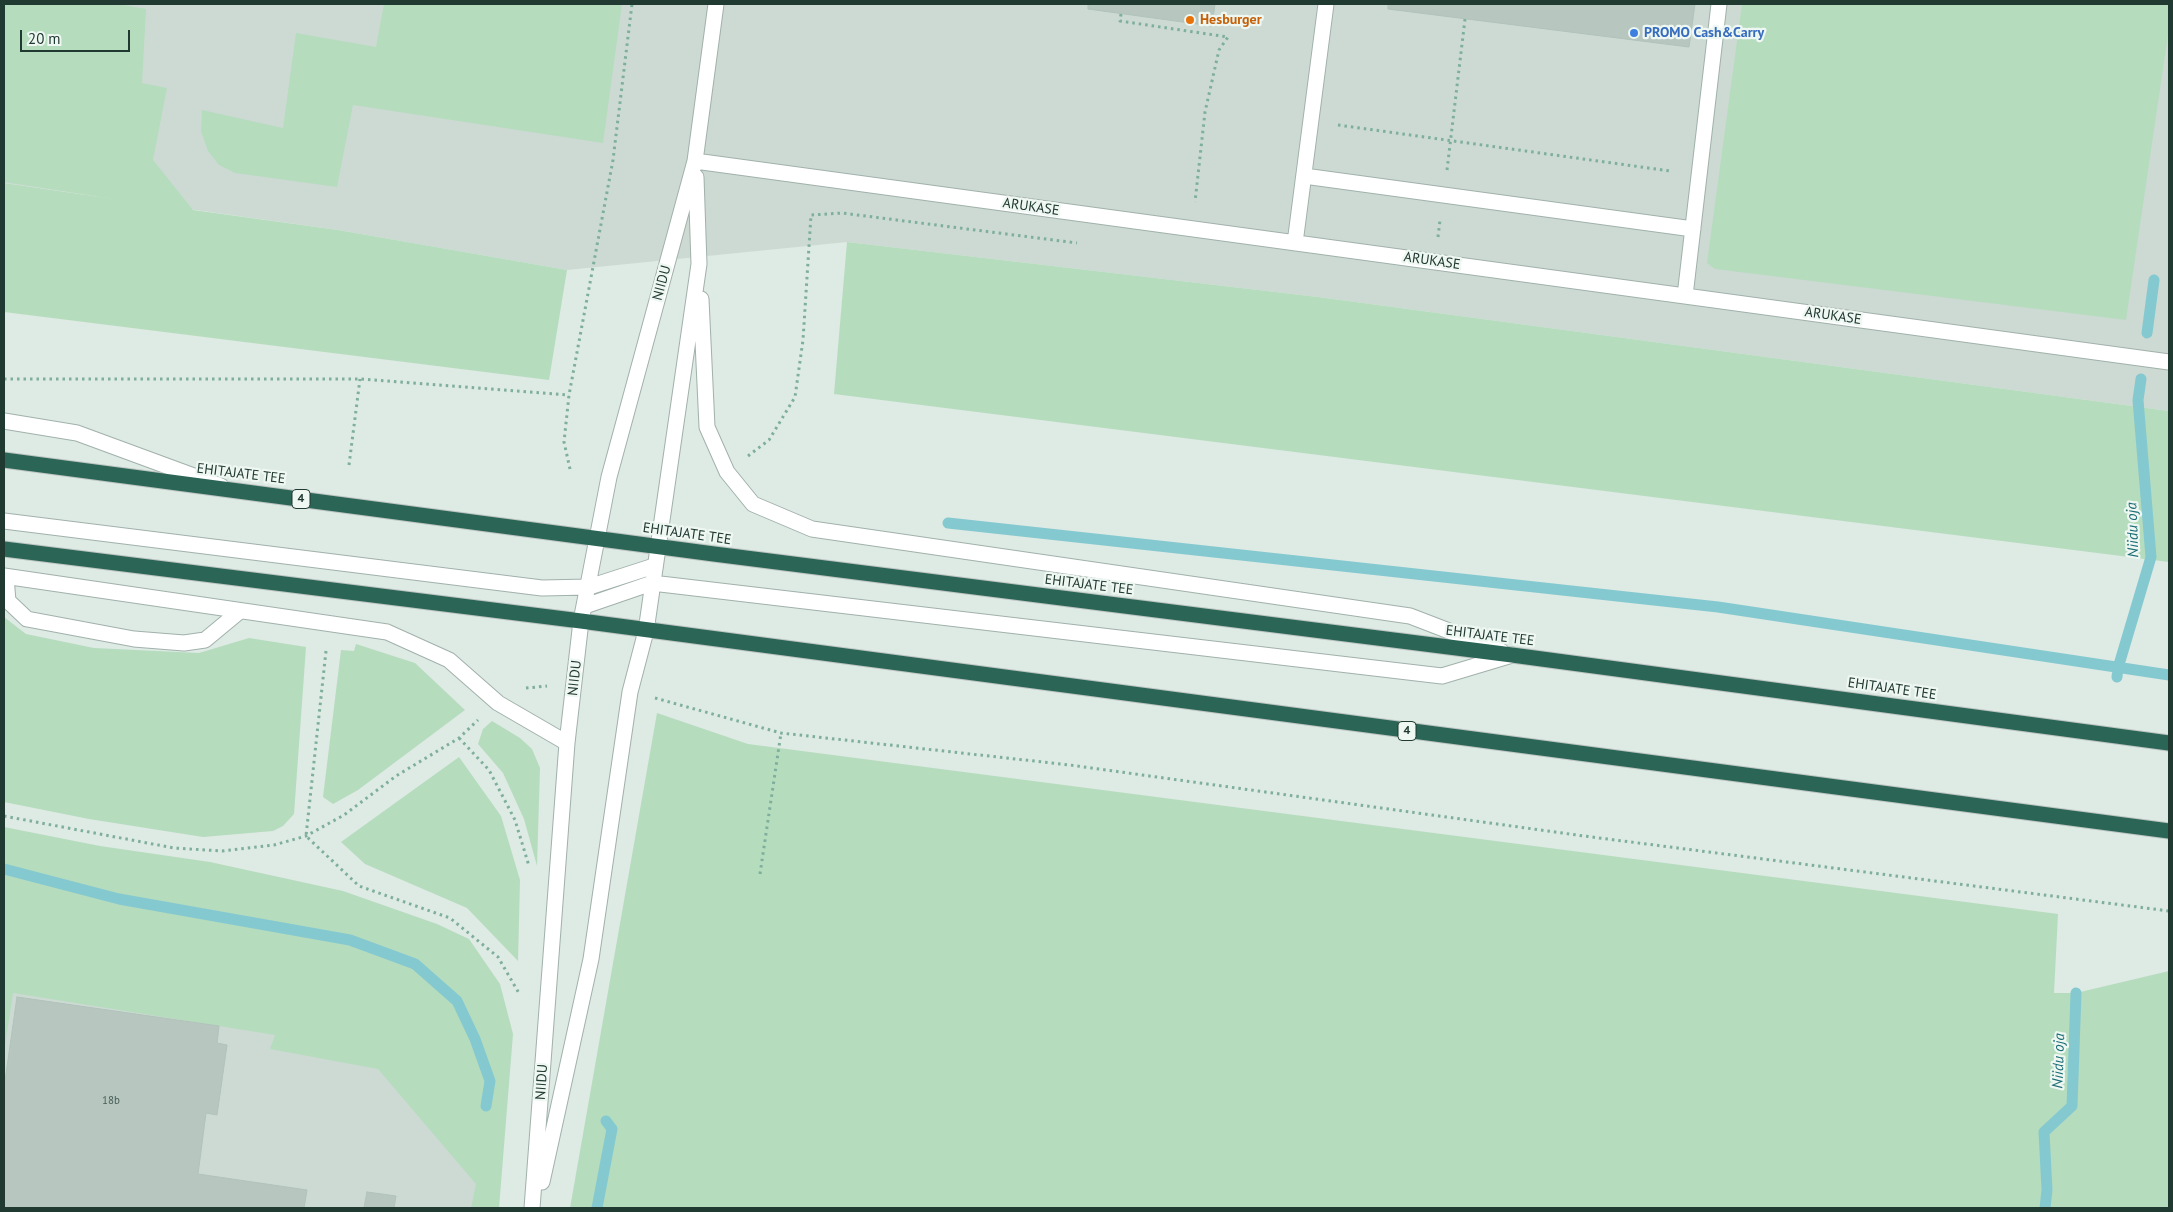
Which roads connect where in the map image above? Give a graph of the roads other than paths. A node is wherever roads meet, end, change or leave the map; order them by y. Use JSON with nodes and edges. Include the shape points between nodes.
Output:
{"nodes":[{"id":1,"x":716,"y":4,"type":"edge"},
{"id":2,"x":1326,"y":4,"type":"edge"},
{"id":3,"x":1718,"y":4,"type":"edge"},
{"id":4,"x":695,"y":161,"type":"junction"},
{"id":5,"x":1304,"y":176,"type":"junction"},
{"id":6,"x":1693,"y":229,"type":"junction"},
{"id":7,"x":1295,"y":243,"type":"junction"},
{"id":8,"x":699,"y":264,"type":"junction"},
{"id":9,"x":1685,"y":296,"type":"junction"},
{"id":10,"x":2169,"y":362,"type":"edge"},
{"id":11,"x":4,"y":421,"type":"edge"},
{"id":12,"x":4,"y":460,"type":"edge"},
{"id":13,"x":232,"y":490,"type":"junction"},
{"id":14,"x":4,"y":521,"type":"edge"},
{"id":15,"x":598,"y":538,"type":"junction"},
{"id":16,"x":656,"y":546,"type":"junction"},
{"id":17,"x":4,"y":549,"type":"edge"},
{"id":18,"x":654,"y":566,"type":"junction"},
{"id":19,"x":5,"y":577,"type":"edge"},
{"id":20,"x":652,"y":583,"type":"junction"},
{"id":21,"x":588,"y":587,"type":"junction"},
{"id":22,"x":240,"y":611,"type":"junction"},
{"id":23,"x":583,"y":614,"type":"junction"},
{"id":24,"x":646,"y":631,"type":"junction"},
{"id":25,"x":1512,"y":655,"type":"junction"},
{"id":26,"x":2169,"y":742,"type":"edge"},
{"id":27,"x":568,"y":743,"type":"junction"},
{"id":28,"x":2169,"y":831,"type":"edge"},
{"id":29,"x":532,"y":1208,"type":"edge"},
{"id":30,"x":536,"y":1208,"type":"edge"}],
"edges":[{"from":1,"to":4,"type":"street","name":"NIIDU"},
{"from":2,"to":5,"type":"street"},
{"from":3,"to":6,"type":"street"},
{"from":4,"to":7,"type":"street","name":"ARUKASE"},
{"from":4,"to":8,"type":"street","name":"NIIDU"},
{"from":4,"to":15,"type":"street","name":"NIIDU","via":[[609,477]]},
{"from":5,"to":6,"type":"street"},
{"from":5,"to":7,"type":"street"},
{"from":6,"to":9,"type":"street"},
{"from":7,"to":9,"type":"street","name":"ARUKASE"},
{"from":8,"to":16,"type":"street","name":"NIIDU"},
{"from":8,"to":25,"type":"street","via":[[707,427],[727,472],[753,504],[812,529],[1410,616]]},
{"from":9,"to":10,"type":"street","name":"ARUKASE"},
{"from":11,"to":13,"type":"street","via":[[78,433]]},
{"from":12,"to":13,"type":"highway","name":"EHITAJATE TEE","number":"4"},
{"from":13,"to":15,"type":"highway","name":"EHITAJATE TEE","number":"4"},
{"from":14,"to":21,"type":"street","via":[[542,588]]},
{"from":15,"to":16,"type":"highway","name":"EHITAJATE TEE","number":"4"},
{"from":15,"to":21,"type":"street","name":"NIIDU"},
{"from":16,"to":18,"type":"street","name":"NIIDU"},
{"from":16,"to":25,"type":"highway","name":"EHITAJATE TEE","number":"4"},
{"from":17,"to":23,"type":"highway","number":"4"},
{"from":18,"to":20,"type":"street","name":"NIIDU"},
{"from":18,"to":21,"type":"street"},
{"from":19,"to":22,"type":"street"},
{"from":19,"to":22,"type":"street","via":[[8,601],[27,619],[134,640],[184,643],[205,640]]},
{"from":20,"to":23,"type":"street"},
{"from":20,"to":24,"type":"street","name":"NIIDU"},
{"from":20,"to":25,"type":"street","via":[[1442,676]]},
{"from":21,"to":23,"type":"street","name":"NIIDU"},
{"from":22,"to":27,"type":"street","via":[[387,632],[449,660],[498,703]]},
{"from":23,"to":24,"type":"highway","number":"4"},
{"from":23,"to":27,"type":"street","name":"NIIDU"},
{"from":24,"to":28,"type":"highway","number":"4"},
{"from":24,"to":30,"type":"street","name":"NIIDU","via":[[630,692],[590,959]]},
{"from":25,"to":26,"type":"highway","name":"EHITAJATE TEE","number":"4"},
{"from":27,"to":29,"type":"street","name":"NIIDU"}]}
